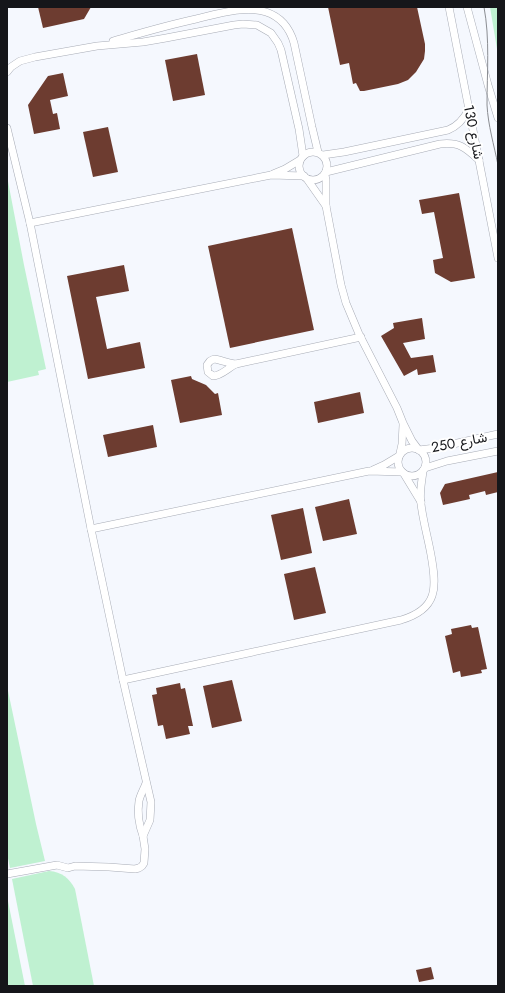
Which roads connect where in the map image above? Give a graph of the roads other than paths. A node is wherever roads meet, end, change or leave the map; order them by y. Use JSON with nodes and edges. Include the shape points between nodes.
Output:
{"nodes":[{"id":1,"x":449,"y":7,"type":"edge"},
{"id":2,"x":467,"y":7,"type":"edge"},
{"id":3,"x":97,"y":46,"type":"junction"},
{"id":4,"x":7,"y":72,"type":"edge"},
{"id":5,"x":490,"y":91,"type":"junction"},
{"id":6,"x":498,"y":97,"type":"edge"},
{"id":7,"x":469,"y":109,"type":"junction"},
{"id":8,"x":498,"y":118,"type":"edge"},
{"id":9,"x":7,"y":128,"type":"edge"},
{"id":10,"x":320,"y":154,"type":"junction"},
{"id":11,"x":302,"y":158,"type":"junction"},
{"id":12,"x":479,"y":160,"type":"junction"},
{"id":13,"x":326,"y":173,"type":"junction"},
{"id":14,"x":271,"y":175,"type":"junction"},
{"id":15,"x":305,"y":178,"type":"junction"},
{"id":16,"x":326,"y":206,"type":"junction"},
{"id":17,"x":30,"y":223,"type":"junction"},
{"id":18,"x":498,"y":258,"type":"edge"},
{"id":19,"x":361,"y":337,"type":"junction"},
{"id":20,"x":236,"y":364,"type":"dead end"},
{"id":21,"x":403,"y":423,"type":"junction"},
{"id":22,"x":498,"y":434,"type":"edge"},
{"id":23,"x":419,"y":449,"type":"junction"},
{"id":24,"x":498,"y":450,"type":"edge"},
{"id":25,"x":400,"y":455,"type":"junction"},
{"id":26,"x":424,"y":469,"type":"junction"},
{"id":27,"x":369,"y":471,"type":"junction"},
{"id":28,"x":403,"y":473,"type":"junction"},
{"id":29,"x":421,"y":502,"type":"junction"},
{"id":30,"x":91,"y":529,"type":"junction"},
{"id":31,"x":123,"y":680,"type":"junction"},
{"id":32,"x":146,"y":783,"type":"junction"},
{"id":33,"x":143,"y":836,"type":"junction"},
{"id":34,"x":7,"y":874,"type":"edge"}],
"edges":[{"from":1,"to":7,"type":"street","name":"شارع 130"},
{"from":2,"to":5,"type":"street","name":"شارع 130"},
{"from":3,"to":4,"type":"street","via":[[20,61]]},
{"from":3,"to":10,"type":"street","via":[[223,13],[242,10],[267,12],[280,20],[292,35]]},
{"from":3,"to":11,"type":"street","via":[[143,42],[234,25],[251,24],[262,27],[271,33],[281,50],[299,129]]},
{"from":5,"to":6,"type":"street"},
{"from":5,"to":8,"type":"street","name":"شارع 130"},
{"from":7,"to":10,"type":"street","via":[[464,118],[448,130],[344,152]]},
{"from":7,"to":12,"type":"street","name":"شارع 130"},
{"from":9,"to":17,"type":"street"},
{"from":10,"to":11,"type":"street","via":[[310,152]]},
{"from":10,"to":13,"type":"street","via":[[328,164]]},
{"from":11,"to":14,"type":"street"},
{"from":11,"to":15,"type":"street","via":[[299,168]]},
{"from":12,"to":13,"type":"street","via":[[468,149],[451,143]]},
{"from":12,"to":18,"type":"street","name":"شارع 130"},
{"from":13,"to":15,"type":"street","via":[[317,180]]},
{"from":13,"to":16,"type":"street"},
{"from":14,"to":15,"type":"street"},
{"from":14,"to":17,"type":"street"},
{"from":15,"to":16,"type":"street"},
{"from":16,"to":19,"type":"street","via":[[344,298]]},
{"from":17,"to":30,"type":"street"},
{"from":19,"to":20,"type":"street"},
{"from":19,"to":21,"type":"street","via":[[398,408]]},
{"from":21,"to":23,"type":"street"},
{"from":21,"to":25,"type":"street"},
{"from":22,"to":23,"type":"street","name":"شارع 250","via":[[435,448]]},
{"from":23,"to":25,"type":"street","via":[[408,448]]},
{"from":23,"to":26,"type":"street","via":[[425,456]]},
{"from":24,"to":26,"type":"street","name":"شارع 250","via":[[447,461]]},
{"from":25,"to":27,"type":"street"},
{"from":25,"to":28,"type":"street","via":[[398,465]]},
{"from":26,"to":28,"type":"street","via":[[416,476]]},
{"from":26,"to":29,"type":"street"},
{"from":27,"to":28,"type":"street"},
{"from":27,"to":30,"type":"street"},
{"from":28,"to":29,"type":"street"},
{"from":29,"to":31,"type":"street","via":[[435,588],[428,605],[416,615]]},
{"from":30,"to":31,"type":"street"},
{"from":31,"to":32,"type":"street"},
{"from":32,"to":33,"type":"street","via":[[139,801],[139,824]]},
{"from":32,"to":33,"type":"street","via":[[151,802],[150,820]]},
{"from":33,"to":34,"type":"street","via":[[145,860],[139,868],[68,868],[57,865]]}]}
